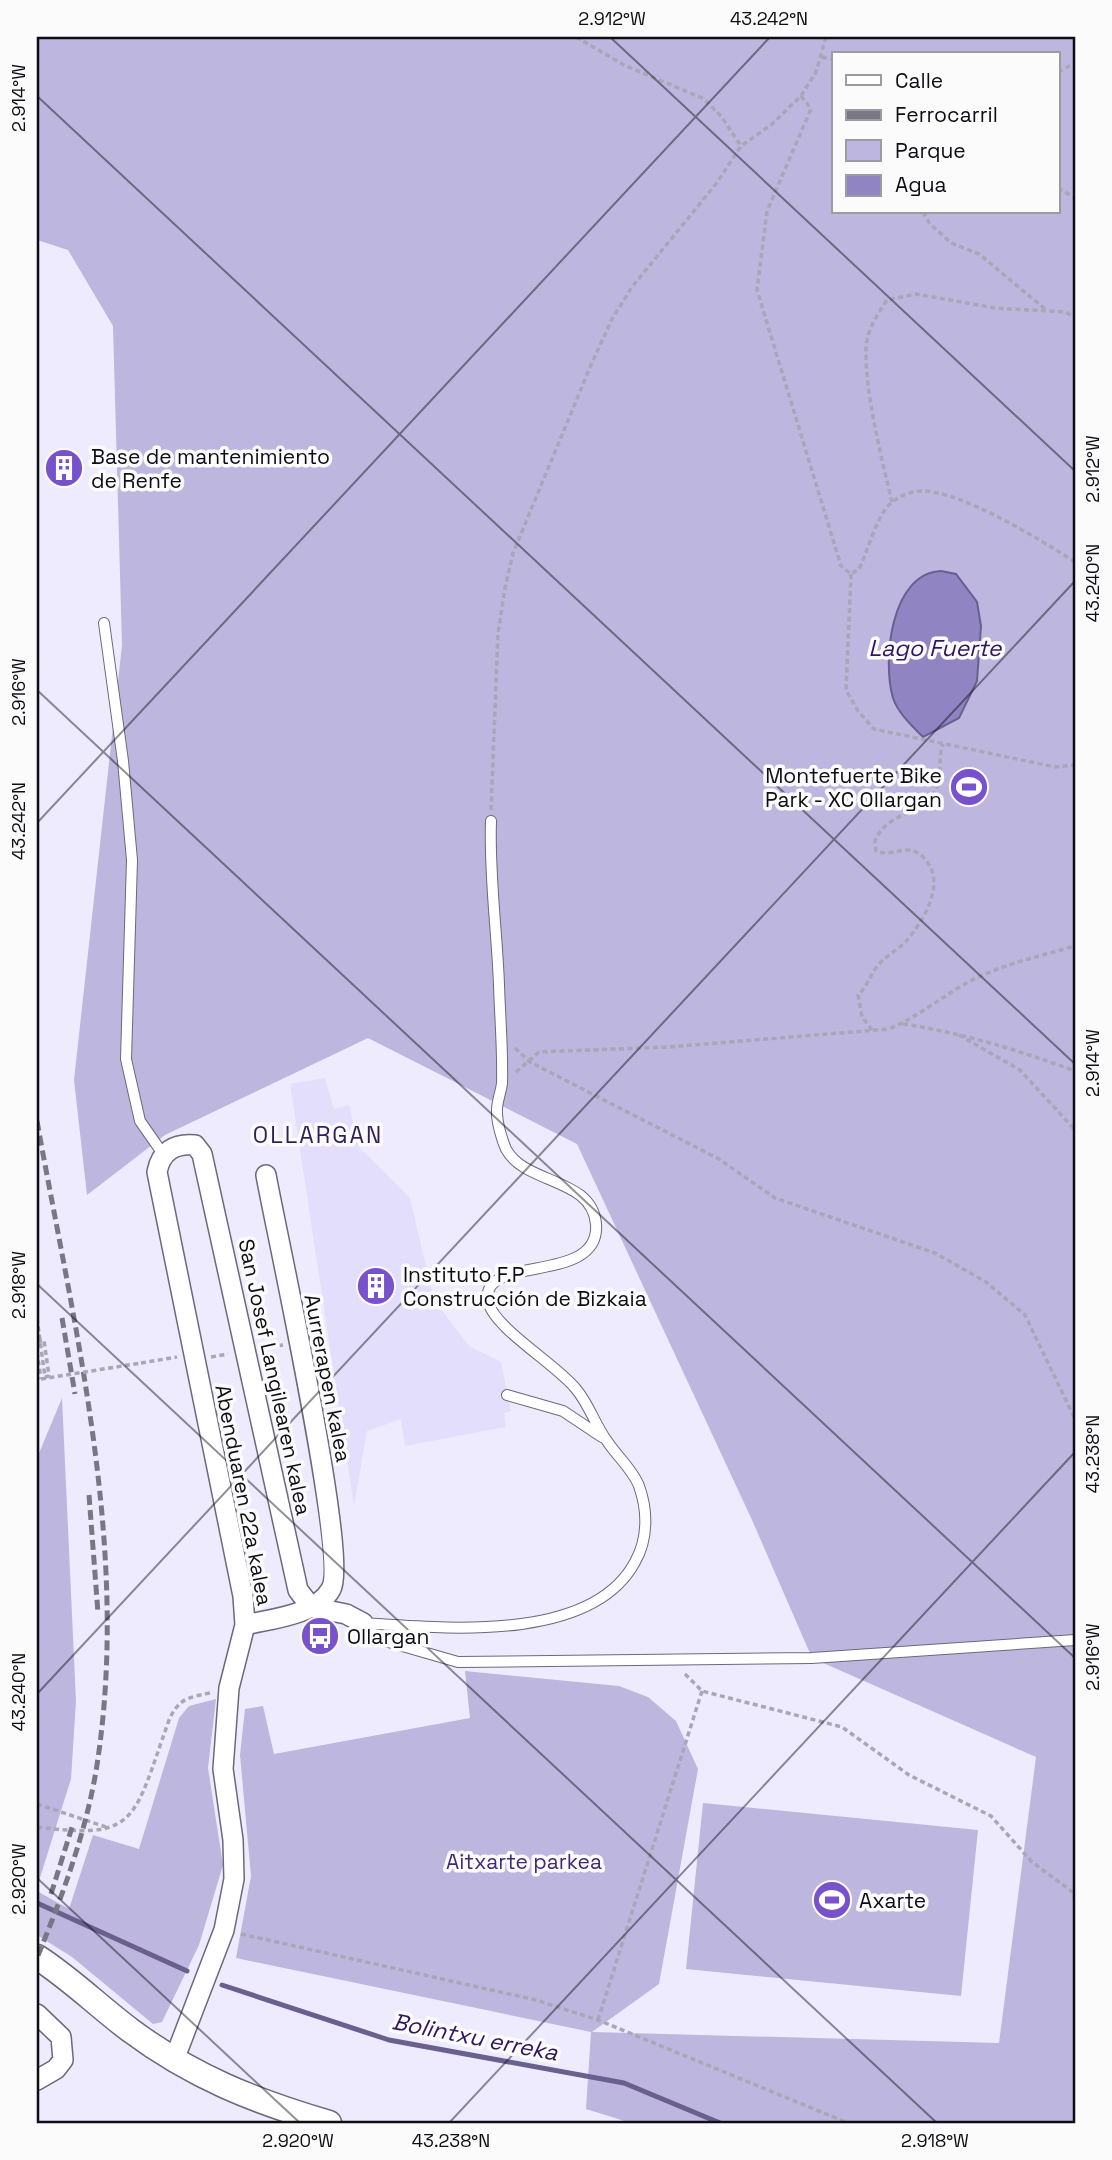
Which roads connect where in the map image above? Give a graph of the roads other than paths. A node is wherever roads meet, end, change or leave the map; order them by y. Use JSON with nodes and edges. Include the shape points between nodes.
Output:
{"nodes":[{"id":1,"x":104,"y":623,"type":"dead end"},
{"id":2,"x":491,"y":821,"type":"road end"},
{"id":3,"x":163,"y":1154,"type":"junction"},
{"id":4,"x":265,"y":1175,"type":"dead end"},
{"id":5,"x":508,"y":1395,"type":"dead end"},
{"id":6,"x":605,"y":1439,"type":"junction"},
{"id":7,"x":311,"y":1607,"type":"junction"},
{"id":8,"x":363,"y":1623,"type":"junction"},
{"id":9,"x":244,"y":1625,"type":"junction"},
{"id":10,"x":1075,"y":1640,"type":"edge"},
{"id":11,"x":37,"y":1957,"type":"edge"},
{"id":12,"x":37,"y":2014,"type":"edge"},
{"id":13,"x":174,"y":2060,"type":"junction"},
{"id":14,"x":37,"y":2080,"type":"edge"},
{"id":15,"x":328,"y":2123,"type":"edge"}],
"edges":[{"from":1,"to":3,"type":"lane","via":[[132,860],[127,1059],[139,1121]]},
{"from":2,"to":6,"type":"lane","via":[[489,863],[497,921],[502,1085],[496,1112],[507,1150],[528,1170],[580,1194],[592,1208],[596,1225],[593,1242],[581,1255],[494,1281],[489,1304],[499,1320],[576,1389]]},
{"from":3,"to":7,"type":"street","name":"San Josef Langilearen kalea","via":[[185,1144],[195,1145],[202,1154],[298,1590]]},
{"from":3,"to":9,"type":"street","name":"Abenduaren 22a kalea","via":[[157,1172],[243,1596]]},
{"from":4,"to":7,"type":"street","name":"Aurrerapen kalea","via":[[331,1512],[336,1573],[331,1590]]},
{"from":5,"to":6,"type":"lane","via":[[564,1411]]},
{"from":6,"to":8,"type":"lane","via":[[639,1483],[646,1525],[642,1549],[621,1584],[568,1613],[516,1626]]},
{"from":7,"to":8,"type":"street","via":[[346,1614]]},
{"from":7,"to":9,"type":"street"},
{"from":8,"to":10,"type":"lane","via":[[378,1639],[458,1662],[812,1658]]},
{"from":9,"to":13,"type":"street","name":"Abenduaren 22a kalea","via":[[229,1688],[223,1769],[234,1880],[224,1930]]},
{"from":11,"to":13,"type":"street"},
{"from":12,"to":14,"type":"street","via":[[61,2037],[63,2060]]},
{"from":13,"to":15,"type":"street","via":[[228,2090]]}]}
